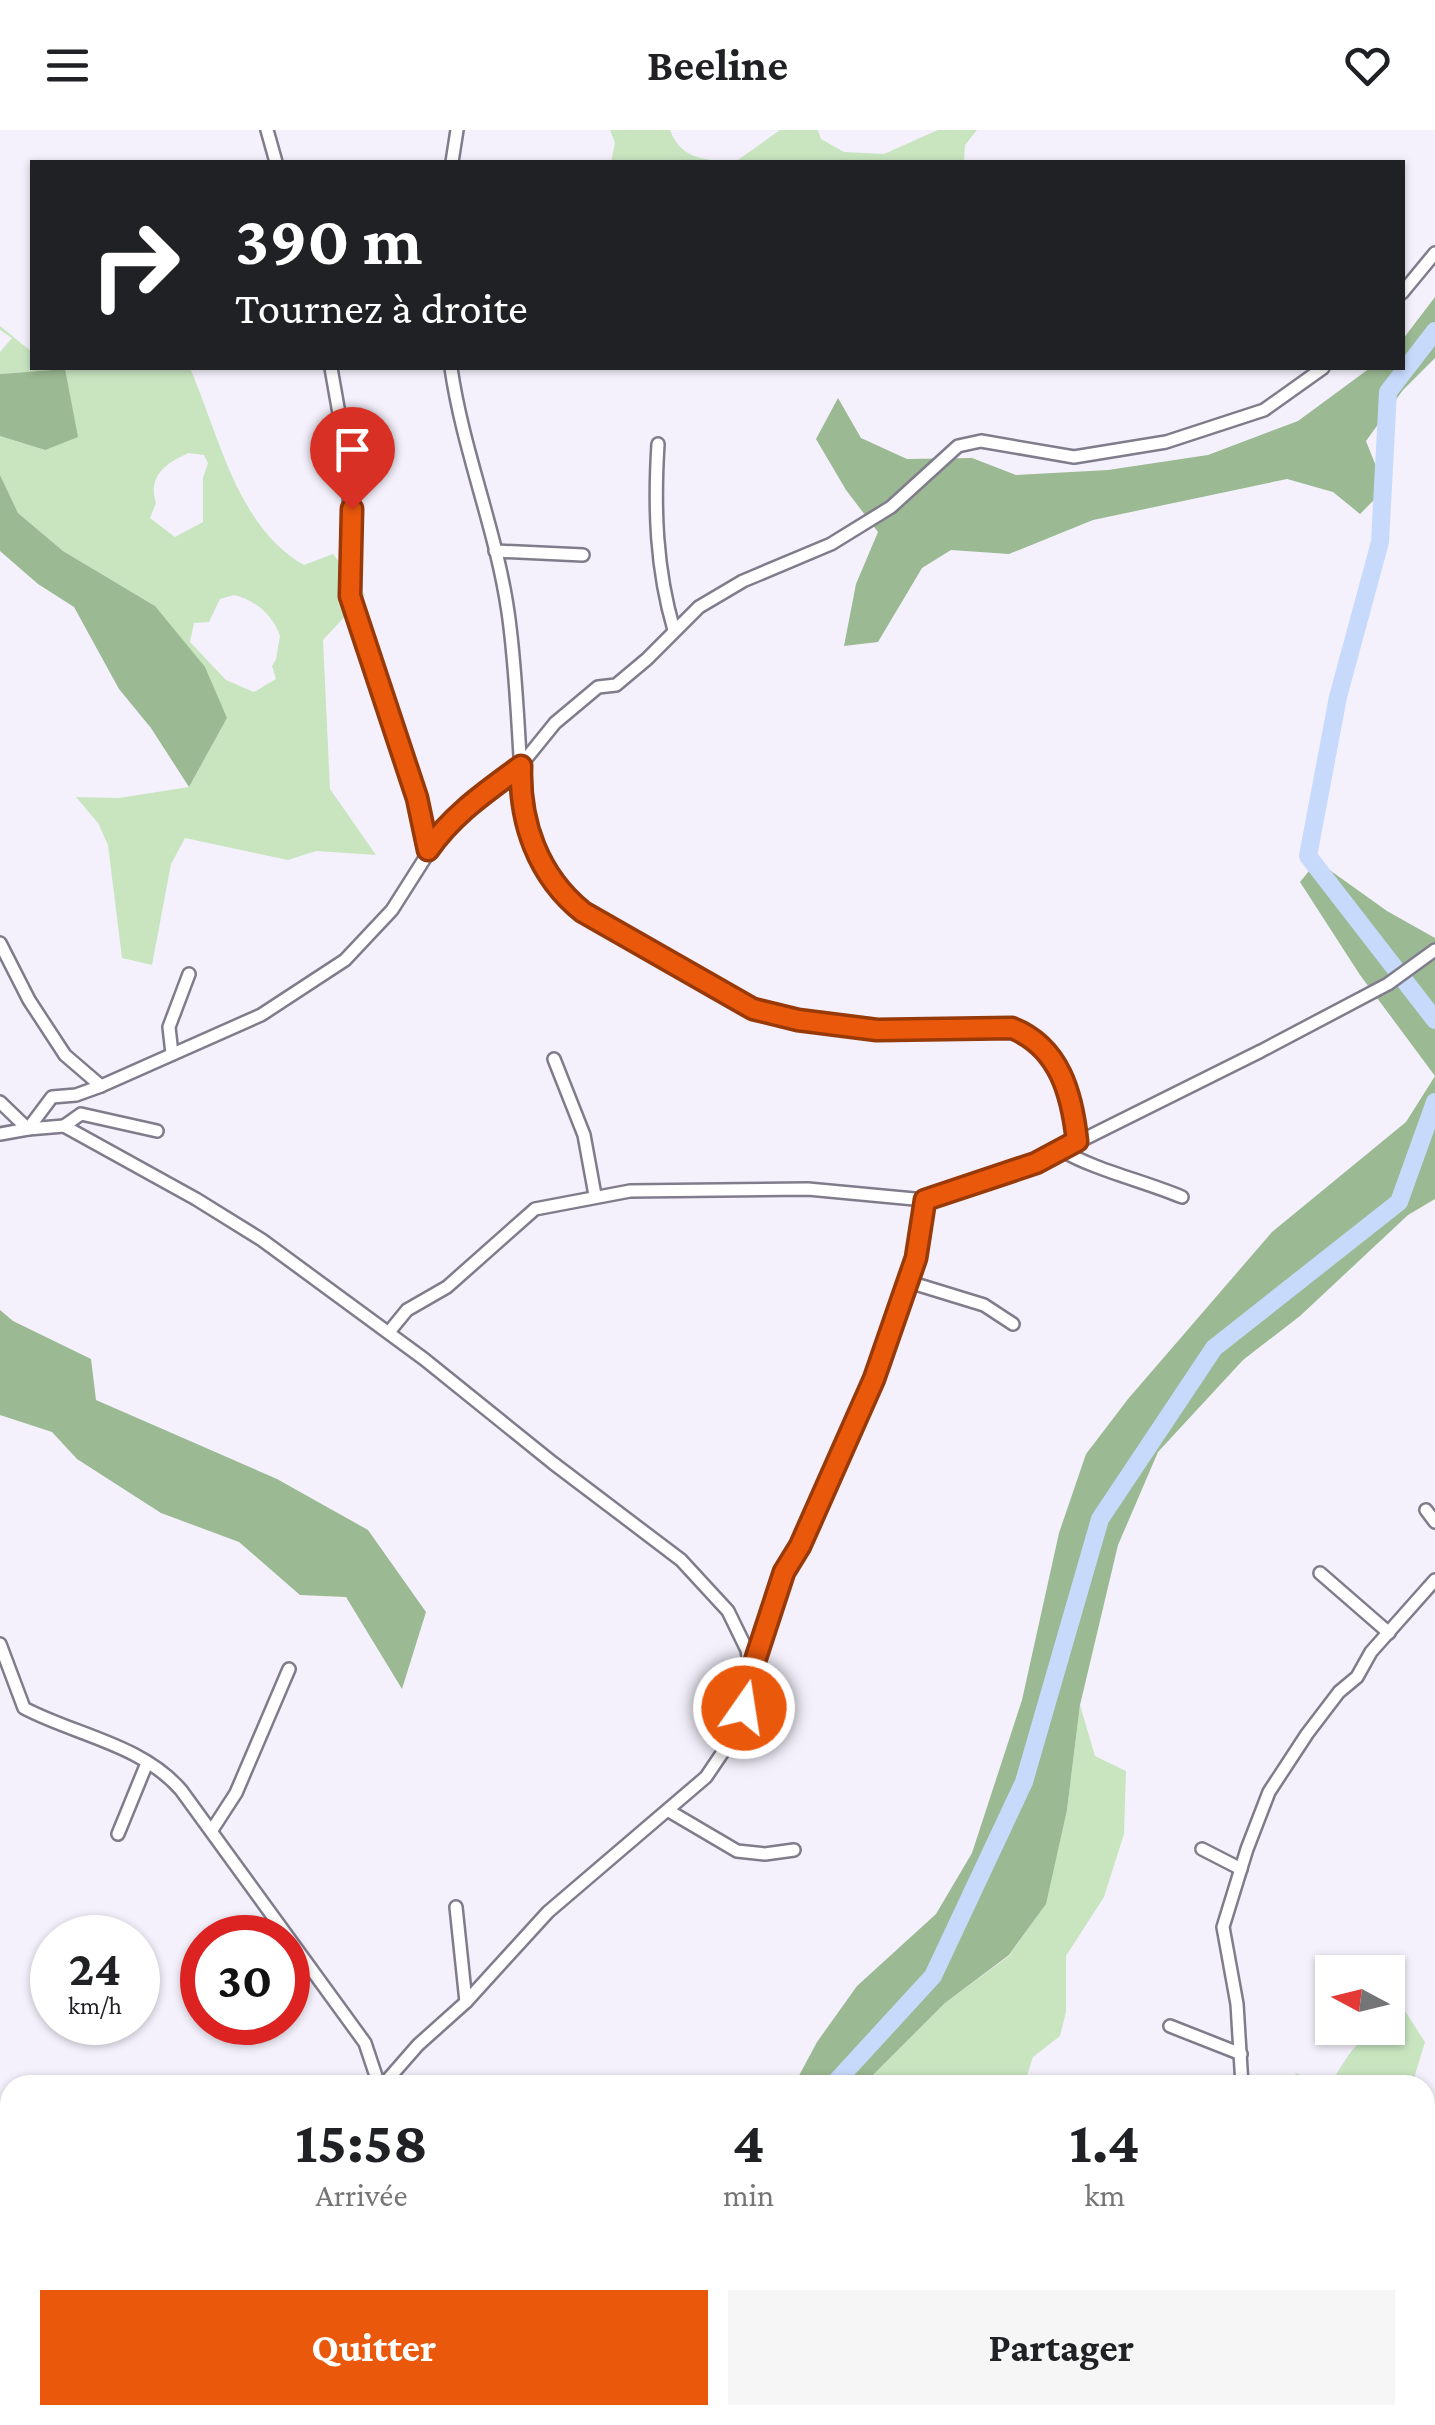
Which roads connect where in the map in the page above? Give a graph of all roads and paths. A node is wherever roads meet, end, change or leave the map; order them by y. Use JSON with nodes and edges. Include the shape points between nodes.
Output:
{"nodes":[{"id":1,"x":266,"y":130,"type":"edge"},
{"id":2,"x":457,"y":130,"type":"edge"},
{"id":3,"x":275,"y":160,"type":"edge"},
{"id":4,"x":452,"y":160,"type":"edge"},
{"id":5,"x":1435,"y":253,"type":"edge"},
{"id":6,"x":1405,"y":289,"type":"edge"},
{"id":7,"x":331,"y":370,"type":"edge"},
{"id":8,"x":451,"y":370,"type":"edge"},
{"id":9,"x":1320,"y":370,"type":"edge"},
{"id":10,"x":658,"y":444,"type":"dead end"},
{"id":11,"x":495,"y":551,"type":"junction"},
{"id":12,"x":584,"y":554,"type":"dead end"},
{"id":13,"x":674,"y":630,"type":"junction"},
{"id":14,"x":521,"y":766,"type":"junction"},
{"id":15,"x":428,"y":850,"type":"junction"},
{"id":16,"x":0,"y":944,"type":"edge"},
{"id":17,"x":1435,"y":950,"type":"edge"},
{"id":18,"x":189,"y":974,"type":"dead end"},
{"id":19,"x":172,"y":1054,"type":"junction"},
{"id":20,"x":554,"y":1059,"type":"dead end"},
{"id":21,"x":101,"y":1086,"type":"junction"},
{"id":22,"x":0,"y":1102,"type":"edge"},
{"id":23,"x":64,"y":1126,"type":"junction"},
{"id":24,"x":28,"y":1129,"type":"junction"},
{"id":25,"x":156,"y":1132,"type":"dead end"},
{"id":26,"x":0,"y":1134,"type":"edge"},
{"id":27,"x":1077,"y":1141,"type":"junction"},
{"id":28,"x":1061,"y":1150,"type":"junction"},
{"id":29,"x":596,"y":1195,"type":"junction"},
{"id":30,"x":1182,"y":1197,"type":"dead end"},
{"id":31,"x":925,"y":1200,"type":"junction"},
{"id":32,"x":909,"y":1282,"type":"junction"},
{"id":33,"x":1013,"y":1324,"type":"dead end"},
{"id":34,"x":389,"y":1332,"type":"junction"},
{"id":35,"x":1426,"y":1510,"type":"dead end"},
{"id":36,"x":1435,"y":1522,"type":"edge"},
{"id":37,"x":1320,"y":1573,"type":"dead end"},
{"id":38,"x":1432,"y":1590,"type":"edge"},
{"id":39,"x":1390,"y":1633,"type":"junction"},
{"id":40,"x":0,"y":1644,"type":"edge"},
{"id":41,"x":289,"y":1670,"type":"dead end"},
{"id":42,"x":750,"y":1676,"type":"junction"},
{"id":43,"x":147,"y":1762,"type":"junction"},
{"id":44,"x":669,"y":1810,"type":"junction"},
{"id":45,"x":212,"y":1830,"type":"junction"},
{"id":46,"x":118,"y":1834,"type":"dead end"},
{"id":47,"x":1202,"y":1849,"type":"dead end"},
{"id":48,"x":794,"y":1850,"type":"dead end"},
{"id":49,"x":1240,"y":1869,"type":"junction"},
{"id":50,"x":456,"y":1907,"type":"dead end"},
{"id":51,"x":466,"y":2002,"type":"junction"},
{"id":52,"x":1170,"y":2026,"type":"dead end"},
{"id":53,"x":1241,"y":2054,"type":"junction"},
{"id":54,"x":377,"y":2075,"type":"edge"},
{"id":55,"x":390,"y":2075,"type":"edge"},
{"id":56,"x":1242,"y":2075,"type":"edge"}],
"edges":[{"from":1,"to":3,"type":"street"},
{"from":2,"to":4,"type":"street"},
{"from":5,"to":6,"type":"street"},
{"from":7,"to":15,"type":"street","via":[[349,470],[350,596]]},
{"from":8,"to":11,"type":"street"},
{"from":9,"to":13,"type":"street","via":[[1264,410],[1166,442],[1074,457],[981,441],[958,446],[891,507],[831,544],[736,584]]},
{"from":10,"to":13,"type":"street","via":[[660,575]]},
{"from":11,"to":12,"type":"street"},
{"from":11,"to":14,"type":"street","via":[[512,640]]},
{"from":13,"to":14,"type":"street","via":[[616,685],[598,688],[556,723]]},
{"from":14,"to":15,"type":"street","via":[[462,810]]},
{"from":14,"to":27,"type":"street","via":[[530,840],[583,912],[753,1009],[854,1028],[992,1026],[1027,1034],[1072,1096]]},
{"from":15,"to":19,"type":"street","via":[[392,910],[345,960],[260,1016]]},
{"from":16,"to":21,"type":"street","via":[[65,1055]]},
{"from":17,"to":27,"type":"street","via":[[1388,984]]},
{"from":18,"to":19,"type":"street","via":[[169,1027]]},
{"from":19,"to":21,"type":"street"},
{"from":20,"to":29,"type":"street","via":[[584,1135]]},
{"from":21,"to":24,"type":"street","via":[[52,1097]]},
{"from":22,"to":24,"type":"street"},
{"from":23,"to":24,"type":"street"},
{"from":23,"to":25,"type":"street","via":[[82,1114]]},
{"from":23,"to":34,"type":"street","via":[[228,1218]]},
{"from":24,"to":26,"type":"street"},
{"from":27,"to":28,"type":"street"},
{"from":28,"to":30,"type":"street"},
{"from":28,"to":31,"type":"street"},
{"from":29,"to":31,"type":"street","via":[[808,1189]]},
{"from":29,"to":34,"type":"street","via":[[535,1209],[447,1286],[407,1310]]},
{"from":31,"to":32,"type":"street"},
{"from":32,"to":33,"type":"street","via":[[984,1306]]},
{"from":32,"to":42,"type":"street","via":[[841,1458],[784,1572]]},
{"from":34,"to":42,"type":"street","via":[[700,1578],[737,1626]]},
{"from":35,"to":36,"type":"street"},
{"from":37,"to":39,"type":"street"},
{"from":38,"to":39,"type":"street"},
{"from":39,"to":49,"type":"street","via":[[1289,1760],[1269,1792]]},
{"from":40,"to":43,"type":"street","via":[[24,1708]]},
{"from":41,"to":45,"type":"street","via":[[236,1793]]},
{"from":42,"to":44,"type":"street","via":[[731,1740],[706,1777]]},
{"from":43,"to":45,"type":"street","via":[[172,1779]]},
{"from":43,"to":46,"type":"street"},
{"from":44,"to":48,"type":"street","via":[[738,1850]]},
{"from":44,"to":51,"type":"street","via":[[548,1912]]},
{"from":45,"to":54,"type":"street","via":[[365,2043]]},
{"from":47,"to":49,"type":"street"},
{"from":49,"to":53,"type":"street","via":[[1223,1927]]},
{"from":50,"to":51,"type":"street"},
{"from":51,"to":55,"type":"street"},
{"from":52,"to":53,"type":"street"},
{"from":53,"to":56,"type":"street"}]}
